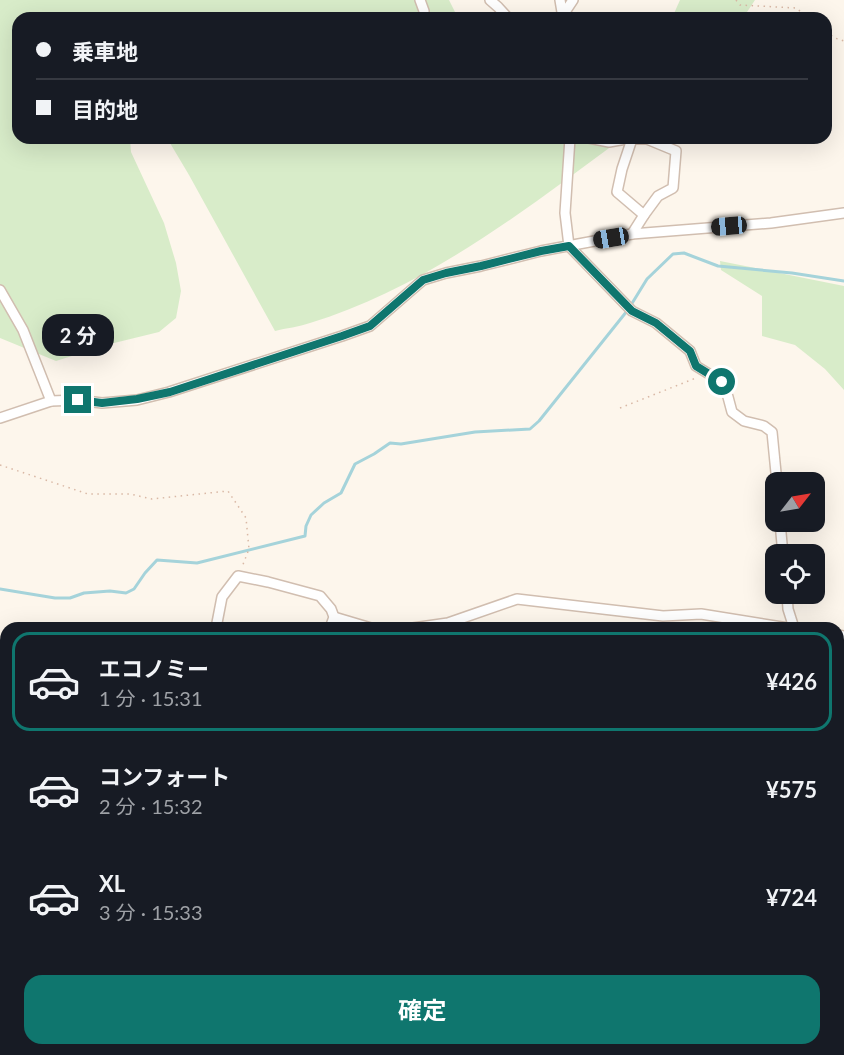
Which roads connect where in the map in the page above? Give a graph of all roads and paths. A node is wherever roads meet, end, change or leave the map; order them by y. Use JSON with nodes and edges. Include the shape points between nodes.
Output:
{"nodes":[{"id":1,"x":420,"y":0,"type":"edge"},
{"id":2,"x":490,"y":0,"type":"edge"},
{"id":3,"x":736,"y":0,"type":"edge"},
{"id":4,"x":502,"y":3,"type":"edge"},
{"id":5,"x":424,"y":11,"type":"dead end"},
{"id":6,"x":801,"y":12,"type":"edge"},
{"id":7,"x":569,"y":144,"type":"edge"},
{"id":8,"x":631,"y":144,"type":"edge"},
{"id":9,"x":659,"y":144,"type":"edge"},
{"id":10,"x":844,"y":213,"type":"edge"},
{"id":11,"x":644,"y":215,"type":"junction"},
{"id":12,"x":632,"y":234,"type":"junction"},
{"id":13,"x":569,"y":246,"type":"junction"},
{"id":14,"x":0,"y":290,"type":"edge"},
{"id":15,"x":708,"y":374,"type":"junction"},
{"id":16,"x":51,"y":401,"type":"junction"},
{"id":17,"x":620,"y":408,"type":"dead end"},
{"id":18,"x":0,"y":418,"type":"edge"},
{"id":19,"x":0,"y":465,"type":"edge"},
{"id":20,"x":776,"y":472,"type":"edge"},
{"id":21,"x":238,"y":576,"type":"junction"},
{"id":22,"x":788,"y":604,"type":"edge"},
{"id":23,"x":334,"y":617,"type":"junction"},
{"id":24,"x":217,"y":622,"type":"edge"},
{"id":25,"x":332,"y":622,"type":"edge"},
{"id":26,"x":351,"y":622,"type":"edge"},
{"id":27,"x":451,"y":622,"type":"edge"},
{"id":28,"x":751,"y":622,"type":"edge"},
{"id":29,"x":792,"y":622,"type":"edge"}],
"edges":[{"from":1,"to":5,"type":"street"},
{"from":2,"to":4,"type":"street"},
{"from":3,"to":6,"type":"path","via":[[740,5],[796,8]]},
{"from":7,"to":13,"type":"street","via":[[565,213]]},
{"from":8,"to":11,"type":"street","via":[[617,192]]},
{"from":9,"to":11,"type":"street","via":[[676,151],[673,188],[658,196]]},
{"from":10,"to":12,"type":"street"},
{"from":11,"to":12,"type":"street"},
{"from":12,"to":13,"type":"street"},
{"from":13,"to":15,"type":"street","via":[[632,311],[656,323],[690,351],[696,366]]},
{"from":13,"to":16,"type":"street","via":[[423,280],[370,326],[170,392],[102,403]]},
{"from":14,"to":16,"type":"street","via":[[23,330]]},
{"from":15,"to":17,"type":"path"},
{"from":15,"to":20,"type":"street","via":[[722,382],[732,412],[772,432]]},
{"from":16,"to":18,"type":"street"},
{"from":19,"to":21,"type":"path","via":[[88,494],[130,494],[152,499],[228,491],[246,518],[249,549]]},
{"from":21,"to":23,"type":"street","via":[[320,596]]},
{"from":21,"to":24,"type":"street","via":[[222,597]]},
{"from":22,"to":29,"type":"street"},
{"from":23,"to":25,"type":"street"},
{"from":23,"to":26,"type":"street"},
{"from":27,"to":28,"type":"street","via":[[517,599],[663,616],[701,614]]}]}
